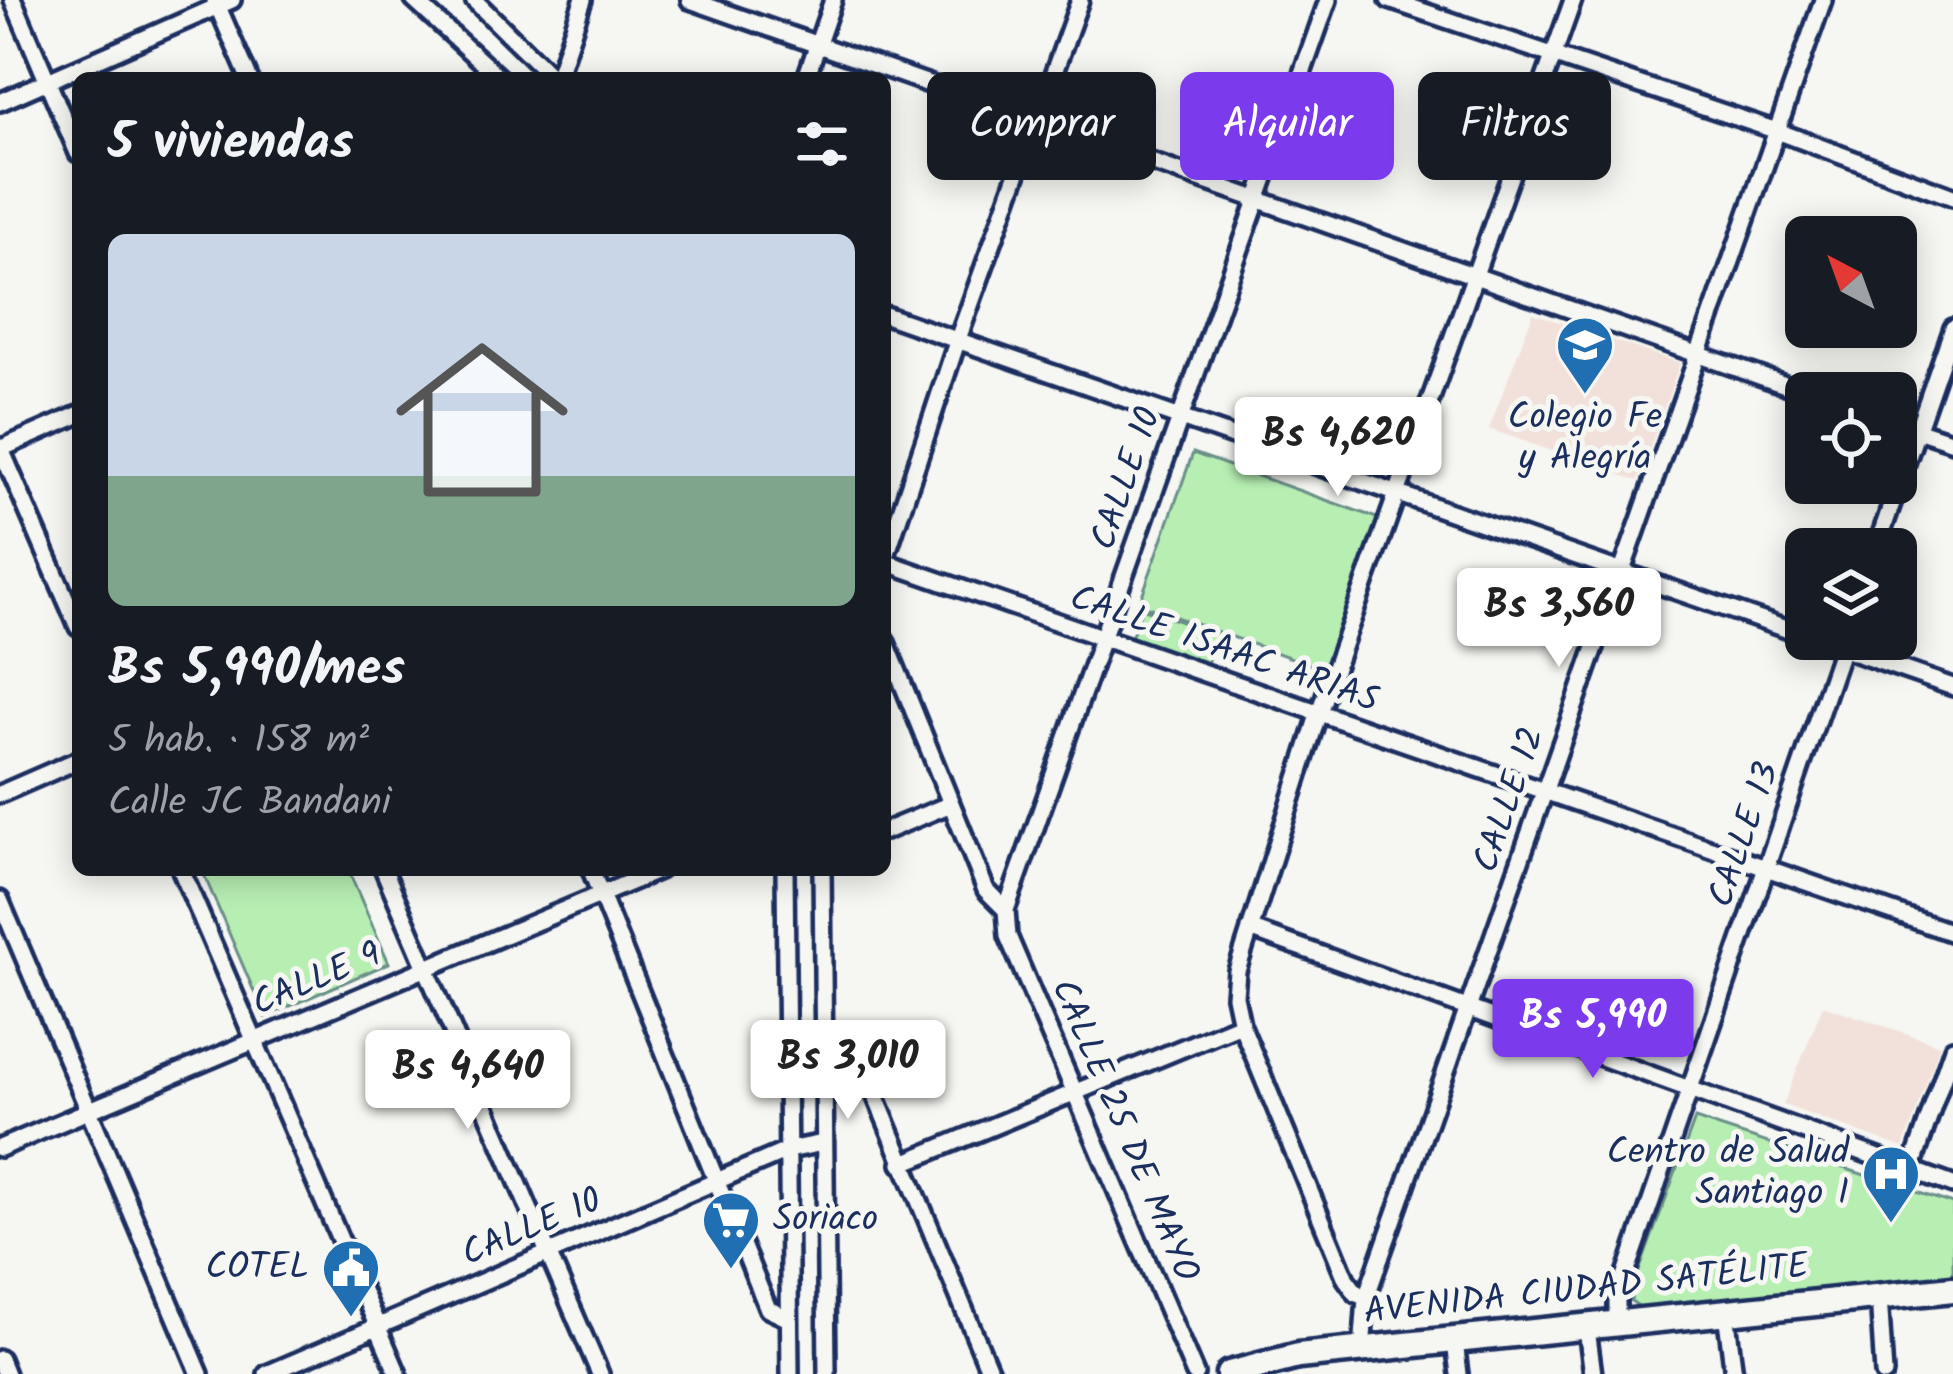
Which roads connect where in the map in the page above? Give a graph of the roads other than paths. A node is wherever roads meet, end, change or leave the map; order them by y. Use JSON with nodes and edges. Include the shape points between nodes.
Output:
{"nodes":[{"id":1,"x":13,"y":0,"type":"edge"},
{"id":2,"x":414,"y":0,"type":"edge"},
{"id":3,"x":474,"y":0,"type":"edge"},
{"id":4,"x":584,"y":0,"type":"edge"},
{"id":5,"x":690,"y":0,"type":"edge"},
{"id":6,"x":833,"y":0,"type":"edge"},
{"id":7,"x":1080,"y":0,"type":"edge"},
{"id":8,"x":1328,"y":0,"type":"edge"},
{"id":9,"x":1389,"y":0,"type":"edge"},
{"id":10,"x":1573,"y":0,"type":"edge"},
{"id":11,"x":1823,"y":0,"type":"edge"},
{"id":12,"x":222,"y":2,"type":"edge"},
{"id":13,"x":818,"y":46,"type":"junction"},
{"id":14,"x":1553,"y":56,"type":"junction"},
{"id":15,"x":247,"y":72,"type":"edge"},
{"id":16,"x":492,"y":72,"type":"edge"},
{"id":17,"x":549,"y":72,"type":"edge"},
{"id":18,"x":557,"y":72,"type":"edge"},
{"id":19,"x":808,"y":72,"type":"edge"},
{"id":20,"x":890,"y":72,"type":"edge"},
{"id":21,"x":891,"y":72,"type":"edge"},
{"id":22,"x":1054,"y":72,"type":"edge"},
{"id":23,"x":49,"y":81,"type":"junction"},
{"id":24,"x":927,"y":85,"type":"edge"},
{"id":25,"x":0,"y":102,"type":"edge"},
{"id":26,"x":1777,"y":130,"type":"junction"},
{"id":27,"x":72,"y":139,"type":"edge"},
{"id":28,"x":1156,"y":165,"type":"edge"},
{"id":29,"x":1015,"y":180,"type":"edge"},
{"id":30,"x":1953,"y":197,"type":"edge"},
{"id":31,"x":1259,"y":200,"type":"junction"},
{"id":32,"x":1474,"y":277,"type":"junction"},
{"id":33,"x":891,"y":317,"type":"edge"},
{"id":34,"x":1953,"y":328,"type":"edge"},
{"id":35,"x":958,"y":339,"type":"junction"},
{"id":36,"x":1697,"y":355,"type":"junction"},
{"id":37,"x":1785,"y":385,"type":"edge"},
{"id":38,"x":1180,"y":417,"type":"junction"},
{"id":39,"x":72,"y":418,"type":"edge"},
{"id":40,"x":1917,"y":430,"type":"joint"},
{"id":41,"x":1953,"y":442,"type":"edge"},
{"id":42,"x":0,"y":448,"type":"edge"},
{"id":43,"x":1396,"y":493,"type":"junction"},
{"id":44,"x":891,"y":543,"type":"edge"},
{"id":45,"x":891,"y":563,"type":"edge"},
{"id":46,"x":1619,"y":572,"type":"junction"},
{"id":47,"x":72,"y":613,"type":"edge"},
{"id":48,"x":1785,"y":629,"type":"edge"},
{"id":49,"x":1103,"y":639,"type":"junction"},
{"id":50,"x":891,"y":655,"type":"edge"},
{"id":51,"x":1838,"y":660,"type":"edge"},
{"id":52,"x":1885,"y":660,"type":"edge"},
{"id":53,"x":1953,"y":687,"type":"edge"},
{"id":54,"x":1318,"y":715,"type":"junction"},
{"id":55,"x":72,"y":763,"type":"edge"},
{"id":56,"x":1544,"y":793,"type":"junction"},
{"id":57,"x":0,"y":794,"type":"edge"},
{"id":58,"x":951,"y":804,"type":"junction"},
{"id":59,"x":891,"y":829,"type":"edge"},
{"id":60,"x":1765,"y":869,"type":"junction"},
{"id":61,"x":184,"y":876,"type":"edge"},
{"id":62,"x":387,"y":876,"type":"edge"},
{"id":63,"x":594,"y":876,"type":"edge"},
{"id":64,"x":643,"y":876,"type":"edge"},
{"id":65,"x":785,"y":876,"type":"edge"},
{"id":66,"x":822,"y":876,"type":"edge"},
{"id":67,"x":601,"y":892,"type":"junction"},
{"id":68,"x":0,"y":900,"type":"edge"},
{"id":69,"x":1006,"y":910,"type":"junction"},
{"id":70,"x":1250,"y":929,"type":"junction"},
{"id":71,"x":1953,"y":933,"type":"edge"},
{"id":72,"x":425,"y":966,"type":"junction"},
{"id":73,"x":1470,"y":1007,"type":"junction"},
{"id":74,"x":1240,"y":1024,"type":"junction"},
{"id":75,"x":252,"y":1040,"type":"junction"},
{"id":76,"x":824,"y":1041,"type":"junction"},
{"id":77,"x":1953,"y":1048,"type":"edge"},
{"id":78,"x":1690,"y":1090,"type":"junction"},
{"id":79,"x":1076,"y":1093,"type":"junction"},
{"id":80,"x":88,"y":1109,"type":"junction"},
{"id":81,"x":823,"y":1143,"type":"junction"},
{"id":82,"x":0,"y":1148,"type":"edge"},
{"id":83,"x":789,"y":1150,"type":"junction"},
{"id":84,"x":901,"y":1164,"type":"junction"},
{"id":85,"x":1911,"y":1170,"type":"junction"},
{"id":86,"x":714,"y":1182,"type":"junction"},
{"id":87,"x":1953,"y":1185,"type":"edge"},
{"id":88,"x":548,"y":1253,"type":"junction"},
{"id":89,"x":1953,"y":1289,"type":"edge"},
{"id":90,"x":1879,"y":1296,"type":"junction"},
{"id":91,"x":1366,"y":1298,"type":"junction"},
{"id":92,"x":1726,"y":1312,"type":"junction"},
{"id":93,"x":789,"y":1319,"type":"junction"},
{"id":94,"x":1617,"y":1324,"type":"junction"},
{"id":95,"x":378,"y":1327,"type":"junction"},
{"id":96,"x":1586,"y":1328,"type":"junction"},
{"id":97,"x":1455,"y":1342,"type":"junction"},
{"id":98,"x":1362,"y":1351,"type":"junction"},
{"id":99,"x":0,"y":1359,"type":"edge"},
{"id":100,"x":1240,"y":1372,"type":"edge"},
{"id":101,"x":6,"y":1374,"type":"edge"},
{"id":102,"x":200,"y":1374,"type":"edge"},
{"id":103,"x":267,"y":1374,"type":"edge"},
{"id":104,"x":398,"y":1374,"type":"edge"},
{"id":105,"x":600,"y":1374,"type":"edge"},
{"id":106,"x":790,"y":1374,"type":"edge"},
{"id":107,"x":827,"y":1374,"type":"edge"},
{"id":108,"x":991,"y":1374,"type":"edge"},
{"id":109,"x":1195,"y":1374,"type":"edge"},
{"id":110,"x":1459,"y":1374,"type":"edge"},
{"id":111,"x":1592,"y":1374,"type":"edge"},
{"id":112,"x":1734,"y":1374,"type":"edge"},
{"id":113,"x":1884,"y":1374,"type":"edge"}],
"edges":[{"from":1,"to":23,"type":"street"},
{"from":2,"to":16,"type":"street"},
{"from":3,"to":17,"type":"street"},
{"from":4,"to":18,"type":"street"},
{"from":5,"to":13,"type":"street"},
{"from":6,"to":13,"type":"street"},
{"from":7,"to":22,"type":"street"},
{"from":8,"to":31,"type":"street","name":"CALLE 10"},
{"from":9,"to":14,"type":"street"},
{"from":10,"to":14,"type":"street"},
{"from":11,"to":26,"type":"street","name":"CALLE 12"},
{"from":12,"to":15,"type":"street"},
{"from":12,"to":23,"type":"street"},
{"from":13,"to":19,"type":"street"},
{"from":13,"to":20,"type":"street"},
{"from":14,"to":26,"type":"street"},
{"from":14,"to":32,"type":"street"},
{"from":21,"to":24,"type":"street"},
{"from":23,"to":25,"type":"street"},
{"from":23,"to":27,"type":"street"},
{"from":26,"to":30,"type":"street"},
{"from":26,"to":36,"type":"street","name":"CALLE 12"},
{"from":28,"to":31,"type":"street"},
{"from":29,"to":35,"type":"street"},
{"from":31,"to":32,"type":"street"},
{"from":31,"to":38,"type":"street","name":"CALLE 10"},
{"from":32,"to":36,"type":"street"},
{"from":32,"to":43,"type":"street"},
{"from":33,"to":35,"type":"street"},
{"from":34,"to":40,"type":"street"},
{"from":35,"to":38,"type":"street"},
{"from":35,"to":44,"type":"street"},
{"from":36,"to":37,"type":"street"},
{"from":36,"to":46,"type":"street","name":"CALLE 12"},
{"from":38,"to":43,"type":"street"},
{"from":38,"to":49,"type":"street","name":"CALLE 10"},
{"from":39,"to":42,"type":"street"},
{"from":40,"to":41,"type":"street"},
{"from":42,"to":47,"type":"street"},
{"from":43,"to":46,"type":"street"},
{"from":43,"to":54,"type":"street"},
{"from":45,"to":49,"type":"street","name":"CALLE ISAAC ARIAS"},
{"from":46,"to":48,"type":"street"},
{"from":46,"to":56,"type":"street","name":"CALLE 12"},
{"from":49,"to":54,"type":"street","name":"CALLE ISAAC ARIAS"},
{"from":49,"to":69,"type":"street","name":"CALLE 10"},
{"from":50,"to":58,"type":"street"},
{"from":51,"to":60,"type":"street","name":"CALLE 13"},
{"from":52,"to":53,"type":"street"},
{"from":54,"to":56,"type":"street","name":"CALLE ISAAC ARIAS"},
{"from":54,"to":70,"type":"street"},
{"from":55,"to":57,"type":"street"},
{"from":56,"to":60,"type":"street","name":"CALLE ISAAC ARIAS"},
{"from":56,"to":73,"type":"street","name":"CALLE 12"},
{"from":58,"to":59,"type":"street"},
{"from":58,"to":69,"type":"street","via":[[986,890]]},
{"from":60,"to":71,"type":"street","name":"CALLE ISAAC ARIAS"},
{"from":60,"to":78,"type":"street","name":"CALLE 13"},
{"from":61,"to":75,"type":"street"},
{"from":62,"to":72,"type":"street"},
{"from":63,"to":67,"type":"street"},
{"from":64,"to":67,"type":"street","name":"CALLE 9"},
{"from":65,"to":83,"type":"street"},
{"from":66,"to":76,"type":"street"},
{"from":67,"to":72,"type":"street","name":"CALLE 9"},
{"from":67,"to":86,"type":"street"},
{"from":68,"to":80,"type":"street"},
{"from":69,"to":79,"type":"street","name":"CALLE 25 DE MAYO","via":[[1008,936]]},
{"from":70,"to":73,"type":"street"},
{"from":70,"to":74,"type":"street","via":[[1237,971]]},
{"from":72,"to":75,"type":"street","name":"CALLE 9"},
{"from":72,"to":88,"type":"street"},
{"from":73,"to":78,"type":"street"},
{"from":73,"to":91,"type":"street","name":"CALLE 12"},
{"from":74,"to":79,"type":"street"},
{"from":74,"to":91,"type":"street","via":[[1346,1279]]},
{"from":75,"to":80,"type":"street","name":"CALLE 9"},
{"from":75,"to":95,"type":"street"},
{"from":76,"to":81,"type":"street"},
{"from":76,"to":84,"type":"street","via":[[844,1042],[858,1054]]},
{"from":77,"to":85,"type":"street"},
{"from":78,"to":85,"type":"street"},
{"from":78,"to":94,"type":"street","name":"CALLE 13","via":[[1617,1300]]},
{"from":79,"to":84,"type":"street"},
{"from":79,"to":109,"type":"street","name":"CALLE 25 DE MAYO"},
{"from":80,"to":82,"type":"street","name":"CALLE 9"},
{"from":80,"to":102,"type":"street"},
{"from":81,"to":83,"type":"street","name":"CALLE 10"},
{"from":81,"to":107,"type":"street"},
{"from":83,"to":86,"type":"street","name":"CALLE 10"},
{"from":83,"to":93,"type":"street"},
{"from":84,"to":108,"type":"street"},
{"from":85,"to":87,"type":"street"},
{"from":86,"to":88,"type":"street","name":"CALLE 10"},
{"from":86,"to":93,"type":"street","via":[[768,1309]]},
{"from":88,"to":95,"type":"street","name":"CALLE 10"},
{"from":88,"to":105,"type":"street"},
{"from":89,"to":90,"type":"main road","name":"AVENIDA CIUDAD SATÉLITE"},
{"from":90,"to":92,"type":"main road","name":"AVENIDA CIUDAD SATÉLITE"},
{"from":90,"to":113,"type":"street"},
{"from":91,"to":98,"type":"street","name":"CALLE 12"},
{"from":92,"to":94,"type":"main road","name":"AVENIDA CIUDAD SATÉLITE"},
{"from":92,"to":112,"type":"street"},
{"from":93,"to":106,"type":"street"},
{"from":94,"to":96,"type":"main road","name":"AVENIDA CIUDAD SATÉLITE"},
{"from":95,"to":103,"type":"street","name":"CALLE 10"},
{"from":95,"to":104,"type":"street"},
{"from":96,"to":97,"type":"main road","name":"AVENIDA CIUDAD SATÉLITE"},
{"from":96,"to":111,"type":"street"},
{"from":97,"to":98,"type":"main road","name":"AVENIDA CIUDAD SATÉLITE"},
{"from":97,"to":110,"type":"street"},
{"from":98,"to":100,"type":"main road","name":"AVENIDA CIUDAD SATÉLITE"},
{"from":99,"to":101,"type":"street"}]}
